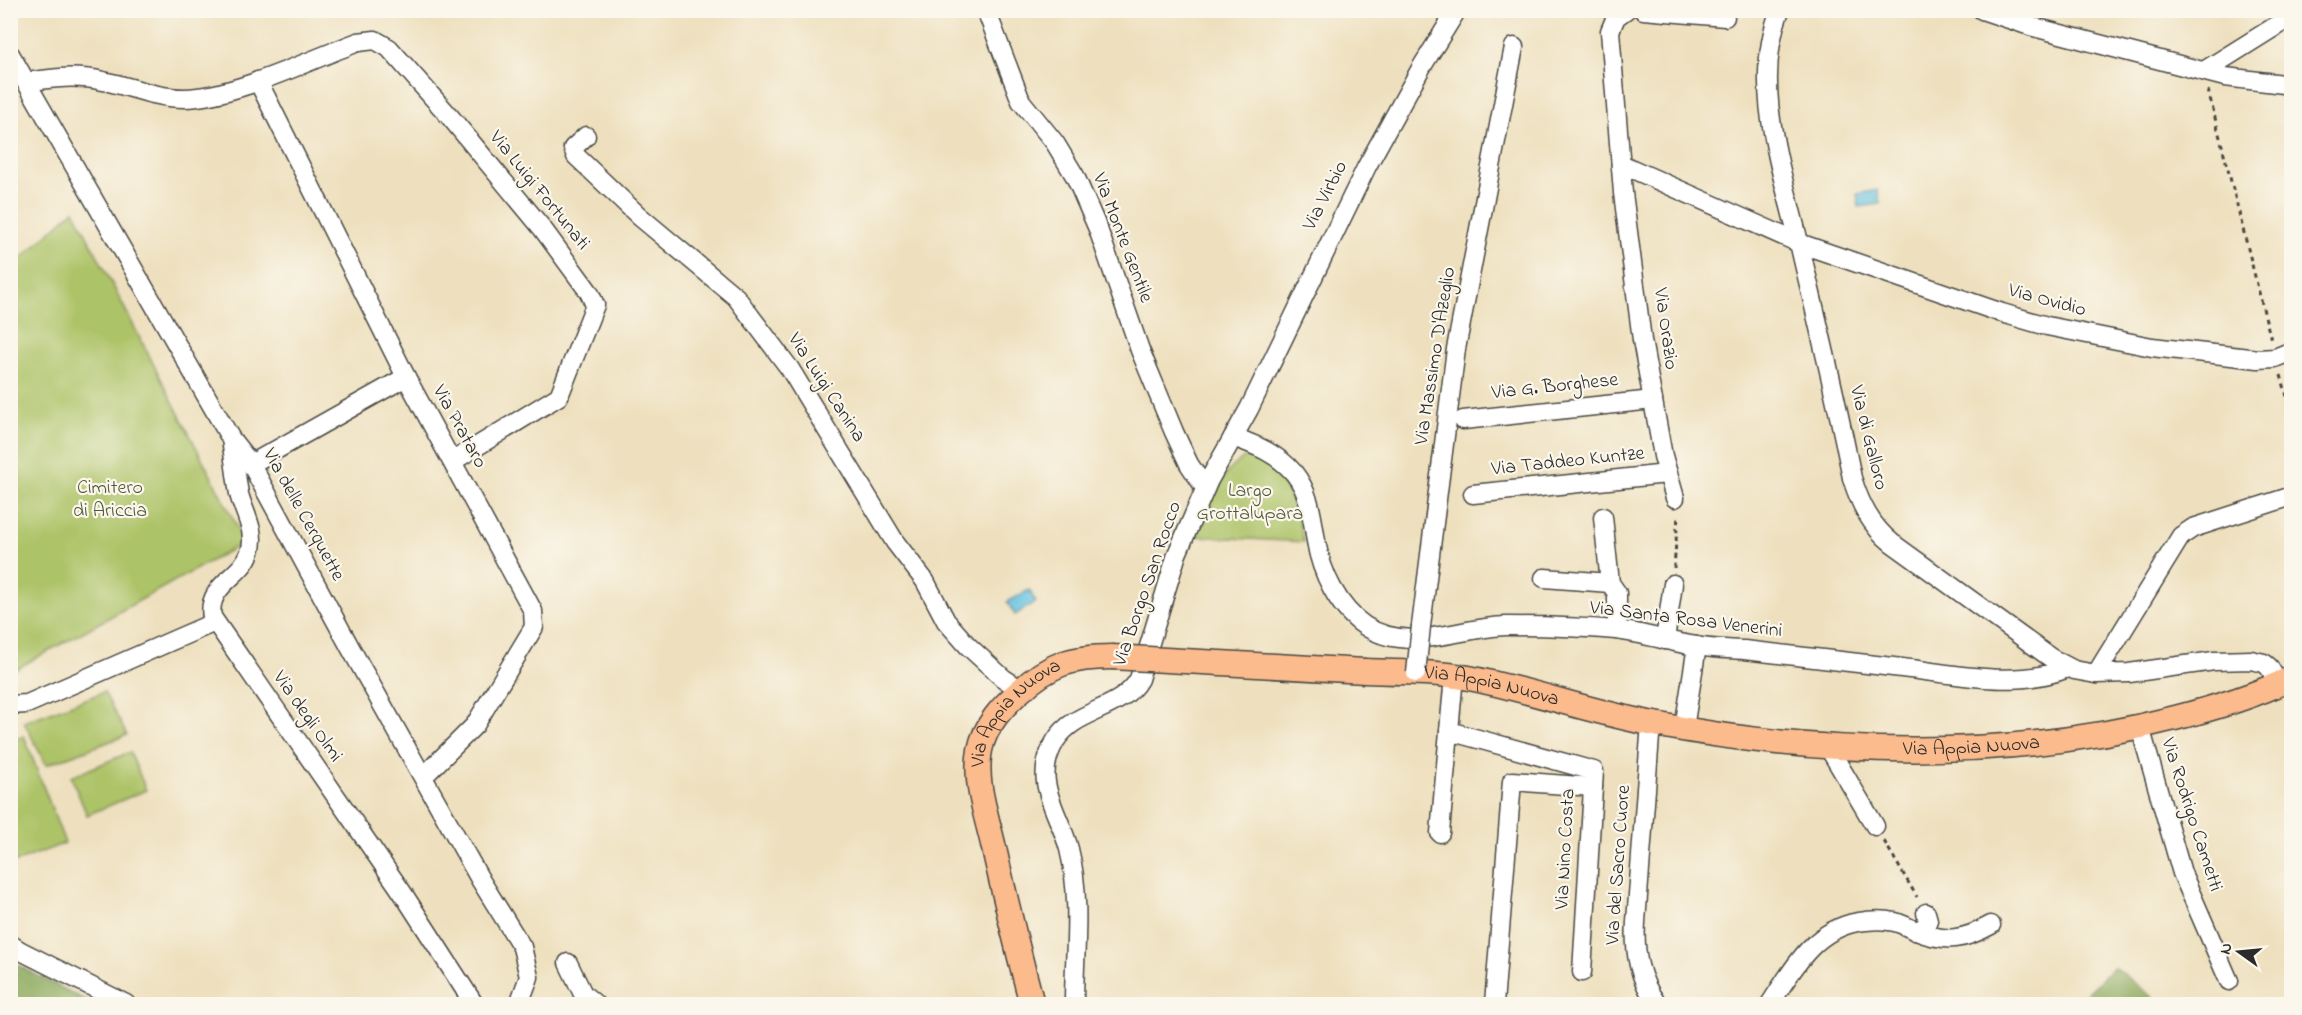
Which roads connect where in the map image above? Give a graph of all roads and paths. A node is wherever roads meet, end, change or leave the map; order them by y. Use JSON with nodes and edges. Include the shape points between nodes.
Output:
{"nodes":[{"id":1,"x":987,"y":10,"type":"edge"},
{"id":2,"x":1457,"y":10,"type":"edge"},
{"id":3,"x":1626,"y":10,"type":"edge"},
{"id":4,"x":1643,"y":10,"type":"edge"},
{"id":5,"x":1780,"y":10,"type":"edge"},
{"id":6,"x":1982,"y":10,"type":"edge"},
{"id":7,"x":2292,"y":16,"type":"edge"},
{"id":8,"x":1725,"y":17,"type":"dead end"},
{"id":9,"x":1514,"y":47,"type":"dead end"},
{"id":10,"x":10,"y":54,"type":"edge"},
{"id":11,"x":2204,"y":71,"type":"junction"},
{"id":12,"x":258,"y":81,"type":"junction"},
{"id":13,"x":26,"y":82,"type":"junction"},
{"id":14,"x":2292,"y":85,"type":"edge"},
{"id":15,"x":586,"y":136,"type":"dead end"},
{"id":16,"x":1621,"y":164,"type":"junction"},
{"id":17,"x":1799,"y":243,"type":"junction"},
{"id":18,"x":2282,"y":359,"type":"edge"},
{"id":19,"x":406,"y":377,"type":"junction"},
{"id":20,"x":1653,"y":400,"type":"junction"},
{"id":21,"x":2292,"y":414,"type":"edge"},
{"id":22,"x":1462,"y":420,"type":"dead end"},
{"id":23,"x":1233,"y":437,"type":"junction"},
{"id":24,"x":231,"y":439,"type":"junction"},
{"id":25,"x":453,"y":462,"type":"junction"},
{"id":26,"x":251,"y":464,"type":"junction"},
{"id":27,"x":1667,"y":474,"type":"junction"},
{"id":28,"x":1205,"y":488,"type":"junction"},
{"id":29,"x":1473,"y":494,"type":"dead end"},
{"id":30,"x":2292,"y":496,"type":"edge"},
{"id":31,"x":1675,"y":498,"type":"dead end"},
{"id":32,"x":1603,"y":517,"type":"dead end"},
{"id":33,"x":1679,"y":517,"type":"dead end"},
{"id":34,"x":1544,"y":578,"type":"dead end"},
{"id":35,"x":1610,"y":583,"type":"junction"},
{"id":36,"x":1673,"y":584,"type":"joint"},
{"id":37,"x":215,"y":622,"type":"junction"},
{"id":38,"x":1617,"y":630,"type":"junction"},
{"id":39,"x":1665,"y":640,"type":"junction"},
{"id":40,"x":1697,"y":646,"type":"junction"},
{"id":41,"x":2068,"y":668,"type":"junction"},
{"id":42,"x":1416,"y":673,"type":"junction"},
{"id":43,"x":2096,"y":674,"type":"junction"},
{"id":44,"x":1454,"y":676,"type":"junction"},
{"id":45,"x":2285,"y":681,"type":"edge"},
{"id":46,"x":1021,"y":690,"type":"junction"},
{"id":47,"x":10,"y":705,"type":"edge"},
{"id":48,"x":1651,"y":723,"type":"junction"},
{"id":49,"x":1684,"y":728,"type":"junction"},
{"id":50,"x":2140,"y":728,"type":"junction"},
{"id":51,"x":1449,"y":731,"type":"junction"},
{"id":52,"x":1827,"y":745,"type":"junction"},
{"id":53,"x":423,"y":776,"type":"junction"},
{"id":54,"x":1593,"y":787,"type":"junction"},
{"id":55,"x":1875,"y":826,"type":"joint"},
{"id":56,"x":1440,"y":833,"type":"dead end"},
{"id":57,"x":1926,"y":913,"type":"joint"},
{"id":58,"x":1991,"y":925,"type":"dead end"},
{"id":59,"x":1915,"y":931,"type":"junction"},
{"id":60,"x":10,"y":944,"type":"edge"},
{"id":61,"x":568,"y":963,"type":"dead end"},
{"id":62,"x":1582,"y":972,"type":"dead end"},
{"id":63,"x":2229,"y":981,"type":"dead end"},
{"id":64,"x":126,"y":1005,"type":"edge"},
{"id":65,"x":474,"y":1005,"type":"edge"},
{"id":66,"x":519,"y":1005,"type":"edge"},
{"id":67,"x":595,"y":1005,"type":"edge"},
{"id":68,"x":1032,"y":1005,"type":"edge"},
{"id":69,"x":1074,"y":1005,"type":"edge"},
{"id":70,"x":1494,"y":1005,"type":"edge"},
{"id":71,"x":1657,"y":1005,"type":"edge"},
{"id":72,"x":1770,"y":1005,"type":"edge"}],
"edges":[{"from":1,"to":28,"type":"street","name":"Via Monte Gentile","via":[[1021,101],[1055,143],[1075,176],[1180,448]]},
{"from":2,"to":23,"type":"street","name":"Via Virbio","via":[[1367,166]]},
{"from":3,"to":16,"type":"street","name":"Via Orazio","via":[[1616,17],[1610,31]]},
{"from":4,"to":8,"type":"street"},
{"from":5,"to":17,"type":"street","name":"Via di Galloro","via":[[1769,55],[1767,90]]},
{"from":6,"to":11,"type":"street"},
{"from":7,"to":11,"type":"street"},
{"from":9,"to":42,"type":"street","name":"Via Massimo D'Azeglio","bridge":true,"via":[[1456,349]]},
{"from":10,"to":13,"type":"street","name":"Via delle Cerquette"},
{"from":11,"to":14,"type":"street","via":[[2239,80]]},
{"from":11,"to":18,"type":"path"},
{"from":12,"to":13,"type":"street","name":"Via Luigi Fortunati","via":[[183,98],[93,79]]},
{"from":12,"to":19,"type":"street","name":"Via Prataro"},
{"from":12,"to":25,"type":"street","name":"Via Luigi Fortunati","via":[[358,42],[382,43],[520,200],[590,292],[595,305],[559,396]]},
{"from":13,"to":24,"type":"street","name":"Via delle Cerquette"},
{"from":15,"to":46,"type":"street","name":"Via Luigi Canina","via":[[573,148],[576,156],[639,216],[736,297],[790,369],[895,542],[925,581],[946,621],[968,646]]},
{"from":16,"to":17,"type":"street"},
{"from":16,"to":20,"type":"street","name":"Via Orazio"},
{"from":17,"to":18,"type":"street","name":"Via Ovidio","via":[[2047,326],[2152,347]]},
{"from":17,"to":41,"type":"street","name":"Via di Galloro","via":[[1852,478],[1869,518],[1892,543]]},
{"from":18,"to":21,"type":"path"},
{"from":19,"to":25,"type":"street","name":"Via Prataro"},
{"from":19,"to":26,"type":"street"},
{"from":20,"to":22,"type":"street","name":"Via G. Borghese"},
{"from":20,"to":27,"type":"street","name":"Via Orazio"},
{"from":23,"to":28,"type":"street"},
{"from":23,"to":38,"type":"street","name":"Via Santa Rosa Venerini","via":[[1278,457],[1295,474],[1307,495],[1322,568],[1341,600],[1364,626],[1385,635],[1415,639],[1504,626]]},
{"from":24,"to":26,"type":"street","name":"Via delle Cerquette"},
{"from":24,"to":37,"type":"street","via":[[252,546],[243,565],[215,595],[211,609]]},
{"from":25,"to":53,"type":"street","name":"Via Prataro","via":[[533,611],[534,627],[475,725]]},
{"from":26,"to":53,"type":"street","name":"Via delle Cerquette"},
{"from":27,"to":29,"type":"street","name":"Via Taddeo Kuntze"},
{"from":27,"to":31,"type":"street","name":"Via Orazio"},
{"from":28,"to":69,"type":"street","name":"Via Borgo San Rocco","via":[[1177,554],[1133,689],[1061,733],[1048,762],[1048,796],[1065,837],[1075,877]]},
{"from":30,"to":43,"type":"street","via":[[2193,528],[2181,536]]},
{"from":32,"to":35,"type":"street"},
{"from":33,"to":36,"type":"path"},
{"from":34,"to":35,"type":"street"},
{"from":35,"to":38,"type":"street","via":[[1617,592]]},
{"from":36,"to":39,"type":"street"},
{"from":37,"to":47,"type":"street","via":[[27,704]]},
{"from":37,"to":65,"type":"street","name":"Via degli Olmi","via":[[402,892]]},
{"from":38,"to":39,"type":"street","name":"Via Santa Rosa Venerini"},
{"from":39,"to":40,"type":"street","name":"Via Santa Rosa Venerini"},
{"from":40,"to":41,"type":"street","name":"Via Santa Rosa Venerini","via":[[2002,679],[2046,676]]},
{"from":40,"to":49,"type":"street"},
{"from":41,"to":43,"type":"street","name":"Via di Galloro"},
{"from":42,"to":44,"type":"main road","name":"Via Appia Nuova"},
{"from":42,"to":46,"type":"main road","name":"Via Appia Nuova","bridge":true,"via":[[1087,657],[1058,664]]},
{"from":43,"to":45,"type":"street","name":"Via di Galloro","via":[[2245,659],[2264,663]]},
{"from":44,"to":48,"type":"main road","name":"Via Appia Nuova"},
{"from":44,"to":51,"type":"street"},
{"from":45,"to":50,"type":"main road","name":"Via Appia Nuova","via":[[2225,704]]},
{"from":46,"to":68,"type":"main road","name":"Via Appia Nuova","via":[[986,730],[978,772]]},
{"from":48,"to":49,"type":"main road","name":"Via Appia Nuova"},
{"from":48,"to":71,"type":"street","name":"Via del Sacro Cuore","via":[[1635,953],[1644,984]]},
{"from":49,"to":52,"type":"main road","name":"Via Appia Nuova"},
{"from":50,"to":52,"type":"main road","name":"Via Appia Nuova","via":[[1984,748]]},
{"from":50,"to":63,"type":"street","name":"Via Rodrigo Cametti","via":[[2182,873]]},
{"from":51,"to":54,"type":"street","name":"Via Nino Costa","via":[[1594,771]]},
{"from":51,"to":56,"type":"street"},
{"from":52,"to":55,"type":"street"},
{"from":53,"to":66,"type":"street","name":"Via delle Cerquette","via":[[522,947],[529,977]]},
{"from":54,"to":62,"type":"street","name":"Via Nino Costa"},
{"from":54,"to":70,"type":"street","via":[[1512,781]]},
{"from":55,"to":57,"type":"path"},
{"from":57,"to":59,"type":"street","via":[[1925,927]]},
{"from":58,"to":59,"type":"street","via":[[1974,935],[1954,939]]},
{"from":59,"to":72,"type":"street","via":[[1880,920],[1832,931],[1808,950]]},
{"from":60,"to":64,"type":"street"},
{"from":61,"to":67,"type":"street","via":[[583,994]]}]}
